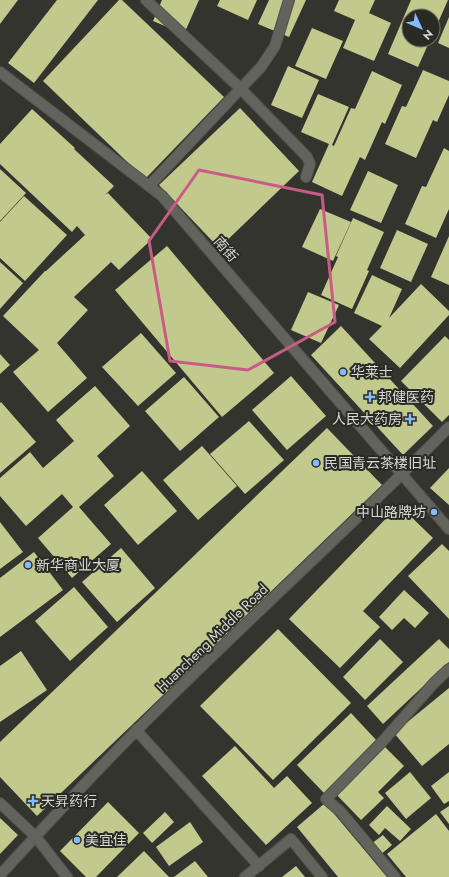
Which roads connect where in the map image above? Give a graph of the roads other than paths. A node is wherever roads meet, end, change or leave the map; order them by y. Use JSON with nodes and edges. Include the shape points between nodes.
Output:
{"nodes":[{"id":1,"x":146,"y":0,"type":"edge"},
{"id":2,"x":289,"y":0,"type":"edge"},
{"id":3,"x":0,"y":72,"type":"edge"},
{"id":4,"x":241,"y":89,"type":"junction"},
{"id":5,"x":306,"y":177,"type":"dead end"},
{"id":6,"x":149,"y":186,"type":"junction"},
{"id":7,"x":449,"y":427,"type":"edge"},
{"id":8,"x":402,"y":474,"type":"junction"},
{"id":9,"x":449,"y":529,"type":"edge"},
{"id":10,"x":449,"y":669,"type":"edge"},
{"id":11,"x":136,"y":730,"type":"junction"},
{"id":12,"x":0,"y":802,"type":"edge"},
{"id":13,"x":36,"y":837,"type":"junction"},
{"id":14,"x":259,"y":866,"type":"junction"},
{"id":15,"x":0,"y":875,"type":"edge"},
{"id":16,"x":67,"y":877,"type":"edge"},
{"id":17,"x":245,"y":877,"type":"edge"},
{"id":18,"x":322,"y":877,"type":"edge"},
{"id":19,"x":395,"y":877,"type":"edge"}],
"edges":[{"from":1,"to":4,"type":"street"},
{"from":2,"to":4,"type":"street","via":[[275,46],[261,67]]},
{"from":3,"to":6,"type":"street","name":"南街"},
{"from":4,"to":5,"type":"street","via":[[307,157],[310,164]]},
{"from":4,"to":6,"type":"street"},
{"from":6,"to":8,"type":"street","name":"南街","via":[[162,196]]},
{"from":7,"to":8,"type":"street","name":"Huancheng Middle Road"},
{"from":8,"to":9,"type":"street","name":"南街"},
{"from":8,"to":11,"type":"street","name":"Huancheng Middle Road"},
{"from":10,"to":19,"type":"street","via":[[326,799],[341,812]]},
{"from":11,"to":13,"type":"street","name":"Huancheng Middle Road"},
{"from":11,"to":14,"type":"street"},
{"from":12,"to":13,"type":"street"},
{"from":13,"to":15,"type":"street","name":"Huancheng Middle Road"},
{"from":13,"to":16,"type":"street"},
{"from":14,"to":17,"type":"street"},
{"from":14,"to":18,"type":"street","via":[[291,839]]}]}
